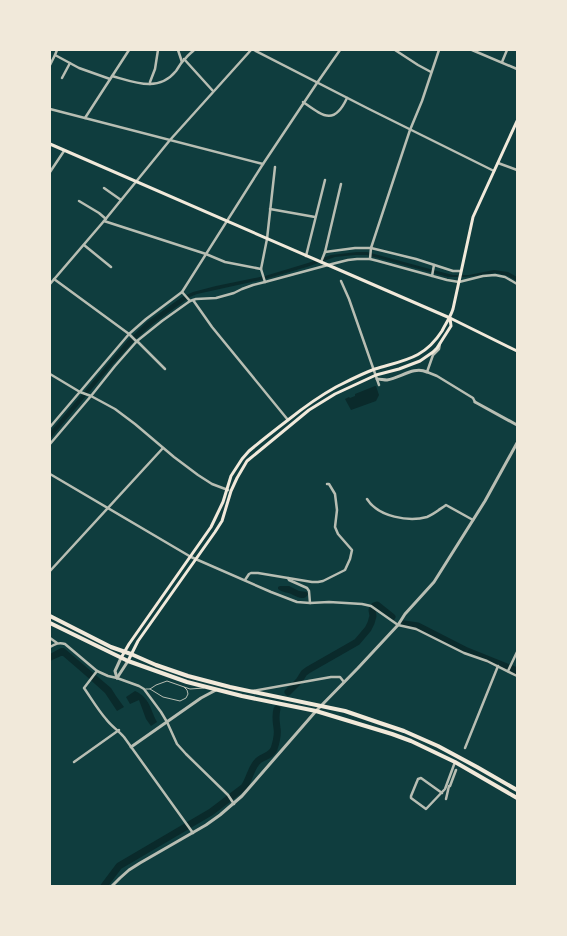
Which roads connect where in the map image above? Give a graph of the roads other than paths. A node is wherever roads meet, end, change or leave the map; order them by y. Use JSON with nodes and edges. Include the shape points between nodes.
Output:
{"nodes":[{"id":1,"x":57,"y":50,"type":"edge"},
{"id":2,"x":130,"y":50,"type":"edge"},
{"id":3,"x":158,"y":50,"type":"edge"},
{"id":4,"x":178,"y":50,"type":"edge"},
{"id":5,"x":194,"y":50,"type":"edge"},
{"id":6,"x":252,"y":50,"type":"edge"},
{"id":7,"x":340,"y":50,"type":"edge"},
{"id":8,"x":395,"y":50,"type":"edge"},
{"id":9,"x":439,"y":50,"type":"edge"},
{"id":10,"x":472,"y":50,"type":"edge"},
{"id":11,"x":508,"y":50,"type":"edge"},
{"id":12,"x":55,"y":55,"type":"junction"},
{"id":13,"x":183,"y":60,"type":"junction"},
{"id":14,"x":502,"y":62,"type":"junction"},
{"id":15,"x":70,"y":63,"type":"junction"},
{"id":16,"x":50,"y":65,"type":"edge"},
{"id":17,"x":517,"y":69,"type":"edge"},
{"id":18,"x":432,"y":72,"type":"junction"},
{"id":19,"x":62,"y":78,"type":"dead end"},
{"id":20,"x":111,"y":78,"type":"junction"},
{"id":21,"x":317,"y":82,"type":"junction"},
{"id":22,"x":150,"y":84,"type":"junction"},
{"id":23,"x":213,"y":91,"type":"junction"},
{"id":24,"x":347,"y":98,"type":"junction"},
{"id":25,"x":303,"y":102,"type":"junction"},
{"id":26,"x":50,"y":109,"type":"edge"},
{"id":27,"x":85,"y":118,"type":"junction"},
{"id":28,"x":517,"y":121,"type":"edge"},
{"id":29,"x":410,"y":130,"type":"junction"},
{"id":30,"x":170,"y":140,"type":"junction"},
{"id":31,"x":50,"y":144,"type":"edge"},
{"id":32,"x":64,"y":151,"type":"junction"},
{"id":33,"x":498,"y":163,"type":"junction"},
{"id":34,"x":263,"y":164,"type":"junction"},
{"id":35,"x":275,"y":167,"type":"dead end"},
{"id":36,"x":517,"y":170,"type":"edge"},
{"id":37,"x":494,"y":171,"type":"junction"},
{"id":38,"x":50,"y":172,"type":"edge"},
{"id":39,"x":325,"y":180,"type":"dead end"},
{"id":40,"x":136,"y":182,"type":"junction"},
{"id":41,"x":341,"y":184,"type":"dead end"},
{"id":42,"x":104,"y":188,"type":"dead end"},
{"id":43,"x":121,"y":200,"type":"junction"},
{"id":44,"x":79,"y":201,"type":"dead end"},
{"id":45,"x":270,"y":208,"type":"junction"},
{"id":46,"x":315,"y":217,"type":"junction"},
{"id":47,"x":105,"y":220,"type":"junction"},
{"id":48,"x":226,"y":221,"type":"junction"},
{"id":49,"x":267,"y":239,"type":"junction"},
{"id":50,"x":84,"y":245,"type":"junction"},
{"id":51,"x":371,"y":249,"type":"junction"},
{"id":52,"x":325,"y":252,"type":"junction"},
{"id":53,"x":206,"y":254,"type":"junction"},
{"id":54,"x":306,"y":256,"type":"junction"},
{"id":55,"x":370,"y":259,"type":"junction"},
{"id":56,"x":322,"y":262,"type":"junction"},
{"id":57,"x":328,"y":264,"type":"junction"},
{"id":58,"x":434,"y":266,"type":"junction"},
{"id":59,"x":111,"y":267,"type":"dead end"},
{"id":60,"x":261,"y":269,"type":"junction"},
{"id":61,"x":461,"y":271,"type":"junction"},
{"id":62,"x":432,"y":275,"type":"junction"},
{"id":63,"x":52,"y":280,"type":"edge"},
{"id":64,"x":265,"y":282,"type":"junction"},
{"id":65,"x":341,"y":282,"type":"dead end"},
{"id":66,"x":459,"y":282,"type":"junction"},
{"id":67,"x":50,"y":284,"type":"edge"},
{"id":68,"x":517,"y":284,"type":"edge"},
{"id":69,"x":183,"y":292,"type":"junction"},
{"id":70,"x":191,"y":300,"type":"junction"},
{"id":71,"x":450,"y":318,"type":"junction"},
{"id":72,"x":129,"y":335,"type":"junction"},
{"id":73,"x":137,"y":341,"type":"junction"},
{"id":74,"x":440,"y":343,"type":"junction"},
{"id":75,"x":517,"y":351,"type":"edge"},
{"id":76,"x":165,"y":369,"type":"dead end"},
{"id":77,"x":374,"y":370,"type":"junction"},
{"id":78,"x":427,"y":372,"type":"junction"},
{"id":79,"x":50,"y":374,"type":"edge"},
{"id":80,"x":377,"y":377,"type":"junction"},
{"id":81,"x":379,"y":385,"type":"dead end"},
{"id":82,"x":81,"y":392,"type":"junction"},
{"id":83,"x":90,"y":395,"type":"junction"},
{"id":84,"x":475,"y":402,"type":"joint"},
{"id":85,"x":288,"y":420,"type":"junction"},
{"id":86,"x":517,"y":425,"type":"edge"},
{"id":87,"x":50,"y":426,"type":"edge"},
{"id":88,"x":517,"y":443,"type":"edge"},
{"id":89,"x":50,"y":444,"type":"edge"},
{"id":90,"x":163,"y":448,"type":"junction"},
{"id":91,"x":50,"y":474,"type":"edge"},
{"id":92,"x":327,"y":484,"type":"dead end"},
{"id":93,"x":226,"y":490,"type":"junction"},
{"id":94,"x":232,"y":490,"type":"junction"},
{"id":95,"x":367,"y":500,"type":"dead end"},
{"id":96,"x":107,"y":508,"type":"junction"},
{"id":97,"x":473,"y":520,"type":"junction"},
{"id":98,"x":190,"y":557,"type":"junction"},
{"id":99,"x":196,"y":559,"type":"junction"},
{"id":100,"x":50,"y":571,"type":"edge"},
{"id":101,"x":288,"y":578,"type":"junction"},
{"id":102,"x":245,"y":580,"type":"junction"},
{"id":103,"x":310,"y":603,"type":"junction"},
{"id":104,"x":50,"y":616,"type":"edge"},
{"id":105,"x":50,"y":623,"type":"edge"},
{"id":106,"x":398,"y":625,"type":"junction"},
{"id":107,"x":50,"y":638,"type":"edge"},
{"id":108,"x":57,"y":643,"type":"junction"},
{"id":109,"x":50,"y":647,"type":"edge"},
{"id":110,"x":124,"y":651,"type":"junction"},
{"id":111,"x":517,"y":652,"type":"edge"},
{"id":112,"x":131,"y":654,"type":"junction"},
{"id":113,"x":120,"y":658,"type":"junction"},
{"id":114,"x":128,"y":661,"type":"junction"},
{"id":115,"x":498,"y":666,"type":"junction"},
{"id":116,"x":509,"y":669,"type":"junction"},
{"id":117,"x":96,"y":672,"type":"junction"},
{"id":118,"x":517,"y":676,"type":"edge"},
{"id":119,"x":117,"y":678,"type":"junction"},
{"id":120,"x":344,"y":682,"type":"junction"},
{"id":121,"x":184,"y":686,"type":"junction"},
{"id":122,"x":207,"y":688,"type":"junction"},
{"id":123,"x":144,"y":689,"type":"junction"},
{"id":124,"x":150,"y":689,"type":"junction"},
{"id":125,"x":216,"y":690,"type":"junction"},
{"id":126,"x":252,"y":691,"type":"junction"},
{"id":127,"x":321,"y":706,"type":"junction"},
{"id":128,"x":316,"y":711,"type":"junction"},
{"id":129,"x":167,"y":722,"type":"junction"},
{"id":130,"x":119,"y":730,"type":"junction"},
{"id":131,"x":131,"y":746,"type":"junction"},
{"id":132,"x":465,"y":748,"type":"dead end"},
{"id":133,"x":74,"y":762,"type":"dead end"},
{"id":134,"x":455,"y":762,"type":"junction"},
{"id":135,"x":456,"y":770,"type":"dead end"},
{"id":136,"x":448,"y":786,"type":"junction"},
{"id":137,"x":517,"y":790,"type":"edge"},
{"id":138,"x":442,"y":793,"type":"junction"},
{"id":139,"x":517,"y":798,"type":"edge"},
{"id":140,"x":446,"y":799,"type":"dead end"},
{"id":141,"x":233,"y":802,"type":"junction"},
{"id":142,"x":193,"y":833,"type":"junction"},
{"id":143,"x":112,"y":886,"type":"edge"}],
"edges":[{"from":1,"to":12,"type":"street"},
{"from":2,"to":20,"type":"street"},
{"from":3,"to":22,"type":"street"},
{"from":4,"to":13,"type":"street"},
{"from":5,"to":13,"type":"street"},
{"from":6,"to":21,"type":"street"},
{"from":6,"to":23,"type":"street"},
{"from":7,"to":21,"type":"street"},
{"from":8,"to":18,"type":"street"},
{"from":9,"to":18,"type":"street"},
{"from":10,"to":14,"type":"street"},
{"from":11,"to":14,"type":"street"},
{"from":12,"to":15,"type":"street"},
{"from":12,"to":16,"type":"street"},
{"from":13,"to":22,"type":"street","via":[[166,80]]},
{"from":13,"to":23,"type":"street"},
{"from":14,"to":17,"type":"street"},
{"from":15,"to":19,"type":"street"},
{"from":15,"to":20,"type":"street"},
{"from":18,"to":29,"type":"street"},
{"from":20,"to":22,"type":"street"},
{"from":20,"to":27,"type":"street"},
{"from":21,"to":24,"type":"street"},
{"from":21,"to":25,"type":"street"},
{"from":23,"to":30,"type":"street"},
{"from":24,"to":25,"type":"street","via":[[339,112],[326,116]]},
{"from":24,"to":29,"type":"street"},
{"from":25,"to":34,"type":"street"},
{"from":26,"to":27,"type":"street"},
{"from":27,"to":30,"type":"street"},
{"from":28,"to":33,"type":"main road"},
{"from":29,"to":37,"type":"street"},
{"from":29,"to":51,"type":"street"},
{"from":30,"to":34,"type":"street"},
{"from":30,"to":40,"type":"street"},
{"from":31,"to":32,"type":"main road"},
{"from":32,"to":38,"type":"street"},
{"from":32,"to":40,"type":"main road"},
{"from":33,"to":36,"type":"street"},
{"from":33,"to":37,"type":"main road"},
{"from":34,"to":48,"type":"street"},
{"from":35,"to":45,"type":"street"},
{"from":37,"to":61,"type":"main road","via":[[473,217]]},
{"from":39,"to":46,"type":"street"},
{"from":40,"to":43,"type":"street"},
{"from":40,"to":48,"type":"main road"},
{"from":41,"to":52,"type":"street"},
{"from":42,"to":43,"type":"street"},
{"from":43,"to":47,"type":"street"},
{"from":44,"to":47,"type":"street","via":[[99,212]]},
{"from":45,"to":46,"type":"street"},
{"from":45,"to":49,"type":"street"},
{"from":46,"to":54,"type":"street"},
{"from":47,"to":50,"type":"street"},
{"from":47,"to":53,"type":"street"},
{"from":48,"to":49,"type":"main road"},
{"from":48,"to":53,"type":"street"},
{"from":49,"to":54,"type":"main road"},
{"from":49,"to":60,"type":"street"},
{"from":50,"to":59,"type":"street"},
{"from":50,"to":63,"type":"street"},
{"from":51,"to":52,"type":"street","via":[[355,248]]},
{"from":51,"to":55,"type":"street"},
{"from":51,"to":58,"type":"street","via":[[416,259]]},
{"from":52,"to":56,"type":"street"},
{"from":53,"to":60,"type":"street","via":[[224,262]]},
{"from":53,"to":69,"type":"street"},
{"from":54,"to":56,"type":"main road"},
{"from":55,"to":57,"type":"street"},
{"from":55,"to":62,"type":"street"},
{"from":56,"to":57,"type":"main road"},
{"from":57,"to":64,"type":"street"},
{"from":57,"to":71,"type":"main road"},
{"from":58,"to":61,"type":"street"},
{"from":58,"to":62,"type":"street"},
{"from":60,"to":64,"type":"street"},
{"from":61,"to":66,"type":"main road"},
{"from":62,"to":66,"type":"street"},
{"from":63,"to":67,"type":"street"},
{"from":63,"to":72,"type":"street"},
{"from":64,"to":70,"type":"street","via":[[226,296]]},
{"from":65,"to":77,"type":"street"},
{"from":66,"to":68,"type":"street","via":[[495,275]]},
{"from":66,"to":71,"type":"main road"},
{"from":69,"to":70,"type":"street"},
{"from":69,"to":72,"type":"street"},
{"from":70,"to":73,"type":"street"},
{"from":70,"to":85,"type":"street"},
{"from":71,"to":74,"type":"main road","via":[[451,326]]},
{"from":71,"to":75,"type":"main road"},
{"from":71,"to":77,"type":"main road","via":[[435,341],[422,352],[413,358]]},
{"from":72,"to":73,"type":"street"},
{"from":72,"to":82,"type":"street"},
{"from":73,"to":76,"type":"street"},
{"from":73,"to":83,"type":"street"},
{"from":74,"to":78,"type":"street"},
{"from":74,"to":80,"type":"main road","via":[[433,352],[420,361]]},
{"from":77,"to":80,"type":"street"},
{"from":77,"to":85,"type":"main road","via":[[320,396]]},
{"from":78,"to":80,"type":"street","via":[[415,370],[387,380]]},
{"from":78,"to":84,"type":"street","via":[[473,398]]},
{"from":79,"to":82,"type":"street"},
{"from":80,"to":81,"type":"street"},
{"from":80,"to":94,"type":"main road","via":[[348,387],[321,402],[247,462]]},
{"from":82,"to":83,"type":"street"},
{"from":82,"to":87,"type":"street"},
{"from":83,"to":89,"type":"street"},
{"from":83,"to":90,"type":"street","via":[[115,409]]},
{"from":84,"to":86,"type":"street"},
{"from":85,"to":93,"type":"main road","via":[[242,459]]},
{"from":88,"to":97,"type":"street"},
{"from":90,"to":93,"type":"street","via":[[205,480]]},
{"from":90,"to":96,"type":"street"},
{"from":91,"to":96,"type":"street"},
{"from":92,"to":101,"type":"street","via":[[335,494],[335,527],[352,550],[348,564],[345,570],[323,582]]},
{"from":93,"to":94,"type":"street"},
{"from":93,"to":98,"type":"main road","via":[[214,520]]},
{"from":94,"to":99,"type":"main road","via":[[222,521]]},
{"from":95,"to":97,"type":"street","via":[[389,516],[414,519],[427,517],[446,505]]},
{"from":96,"to":98,"type":"street"},
{"from":96,"to":100,"type":"street"},
{"from":97,"to":106,"type":"street","via":[[434,582]]},
{"from":98,"to":99,"type":"street"},
{"from":98,"to":110,"type":"main road"},
{"from":99,"to":102,"type":"street"},
{"from":99,"to":112,"type":"main road"},
{"from":101,"to":102,"type":"street","via":[[251,573]]},
{"from":101,"to":103,"type":"street","via":[[307,588]]},
{"from":102,"to":103,"type":"street","via":[[297,602]]},
{"from":103,"to":106,"type":"street","via":[[371,606]]},
{"from":104,"to":110,"type":"highway"},
{"from":105,"to":113,"type":"highway"},
{"from":106,"to":115,"type":"street","via":[[416,629],[464,653]]},
{"from":106,"to":120,"type":"street"},
{"from":107,"to":108,"type":"street"},
{"from":108,"to":109,"type":"street"},
{"from":108,"to":117,"type":"street","via":[[65,644]]},
{"from":110,"to":112,"type":"highway"},
{"from":110,"to":113,"type":"main road"},
{"from":111,"to":116,"type":"street"},
{"from":112,"to":114,"type":"main road"},
{"from":112,"to":126,"type":"highway","via":[[188,676]]},
{"from":113,"to":114,"type":"highway"},
{"from":113,"to":119,"type":"street","via":[[115,671]]},
{"from":114,"to":119,"type":"street"},
{"from":114,"to":122,"type":"highway"},
{"from":115,"to":116,"type":"street"},
{"from":115,"to":132,"type":"street"},
{"from":116,"to":118,"type":"street"},
{"from":117,"to":119,"type":"street"},
{"from":117,"to":130,"type":"street","via":[[84,688],[105,719]]},
{"from":119,"to":123,"type":"street"},
{"from":120,"to":126,"type":"street","via":[[340,677],[331,677]]},
{"from":120,"to":127,"type":"street"},
{"from":121,"to":122,"type":"lane","via":[[190,689]]},
{"from":121,"to":124,"type":"lane","via":[[167,681]]},
{"from":121,"to":124,"type":"lane","via":[[188,694],[180,701],[163,697]]},
{"from":122,"to":125,"type":"highway"},
{"from":123,"to":124,"type":"lane"},
{"from":123,"to":129,"type":"street"},
{"from":125,"to":128,"type":"highway"},
{"from":125,"to":129,"type":"street"},
{"from":126,"to":127,"type":"highway"},
{"from":127,"to":128,"type":"street"},
{"from":127,"to":137,"type":"highway","via":[[380,722],[438,746]]},
{"from":128,"to":134,"type":"highway","via":[[392,734]]},
{"from":128,"to":141,"type":"street","via":[[242,796]]},
{"from":129,"to":131,"type":"street"},
{"from":129,"to":141,"type":"street","via":[[177,744]]},
{"from":130,"to":131,"type":"street"},
{"from":130,"to":133,"type":"street"},
{"from":131,"to":142,"type":"street"},
{"from":134,"to":136,"type":"street"},
{"from":134,"to":139,"type":"highway"},
{"from":135,"to":136,"type":"street"},
{"from":136,"to":138,"type":"street"},
{"from":136,"to":140,"type":"street"},
{"from":138,"to":138,"type":"street","via":[[426,809],[411,798],[418,779],[421,778]]},
{"from":141,"to":142,"type":"street"},
{"from":142,"to":143,"type":"street","via":[[129,870]]}]}
